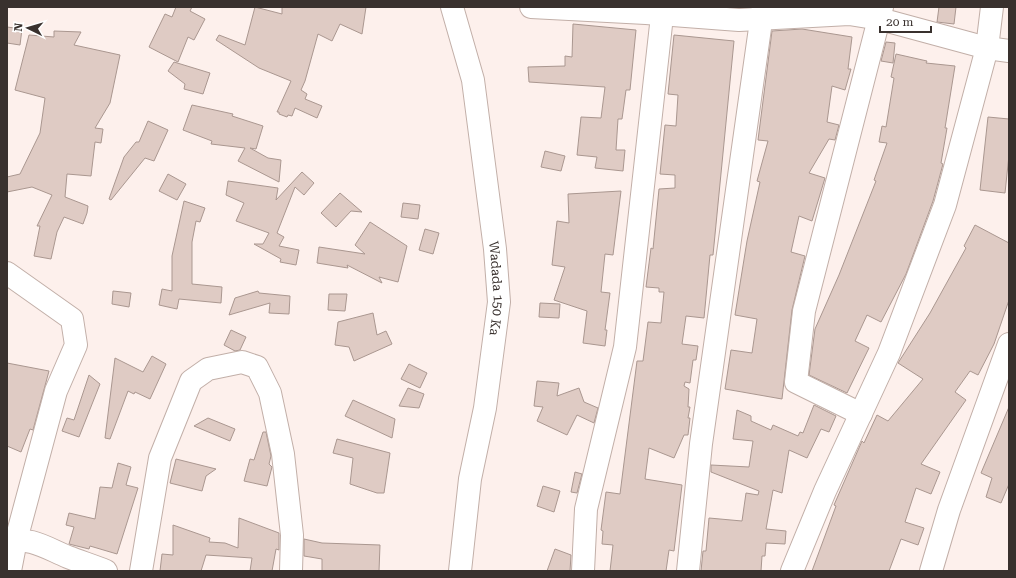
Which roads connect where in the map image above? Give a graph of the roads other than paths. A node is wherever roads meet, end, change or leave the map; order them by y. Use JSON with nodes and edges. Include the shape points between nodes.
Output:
{"nodes":[{"id":1,"x":452,"y":7,"type":"edge"},
{"id":2,"x":531,"y":7,"type":"edge"},
{"id":3,"x":992,"y":7,"type":"edge"},
{"id":4,"x":556,"y":8,"type":"edge"},
{"id":5,"x":662,"y":10,"type":"edge"},
{"id":6,"x":762,"y":13,"type":"edge"},
{"id":7,"x":881,"y":13,"type":"edge"},
{"id":8,"x":988,"y":48,"type":"junction"},
{"id":9,"x":1009,"y":51,"type":"edge"},
{"id":10,"x":7,"y":273,"type":"edge"},
{"id":11,"x":1009,"y":344,"type":"edge"},
{"id":12,"x":861,"y":414,"type":"junction"},
{"id":13,"x":11,"y":541,"type":"edge"},
{"id":14,"x":10,"y":571,"type":"edge"},
{"id":15,"x":106,"y":571,"type":"edge"},
{"id":16,"x":141,"y":571,"type":"edge"},
{"id":17,"x":291,"y":571,"type":"edge"},
{"id":18,"x":460,"y":571,"type":"edge"},
{"id":19,"x":583,"y":571,"type":"edge"},
{"id":20,"x":688,"y":571,"type":"edge"},
{"id":21,"x":792,"y":571,"type":"edge"},
{"id":22,"x":930,"y":571,"type":"edge"}],
"edges":[{"from":1,"to":18,"type":"street","name":"Wadada 150 Ka","via":[[473,80],[495,249],[499,302],[485,408],[470,479]]},
{"from":2,"to":4,"type":"street"},
{"from":3,"to":8,"type":"street"},
{"from":4,"to":5,"type":"street"},
{"from":5,"to":6,"type":"street","via":[[739,20]]},
{"from":5,"to":19,"type":"street","via":[[625,347],[586,508]]},
{"from":6,"to":7,"type":"street"},
{"from":6,"to":20,"type":"street","via":[[701,444]]},
{"from":7,"to":8,"type":"street"},
{"from":7,"to":12,"type":"street","via":[[804,311],[796,382]]},
{"from":8,"to":9,"type":"street"},
{"from":8,"to":12,"type":"street","via":[[945,205],[889,353]]},
{"from":10,"to":13,"type":"street","via":[[72,319],[76,345],[56,391]]},
{"from":11,"to":22,"type":"street","via":[[949,510]]},
{"from":12,"to":21,"type":"street"},
{"from":13,"to":14,"type":"street"},
{"from":13,"to":15,"type":"street","via":[[42,543]]},
{"from":16,"to":17,"type":"street","via":[[160,458],[191,381],[208,369],[242,362],[257,367],[270,393],[284,454],[292,535]]}]}
